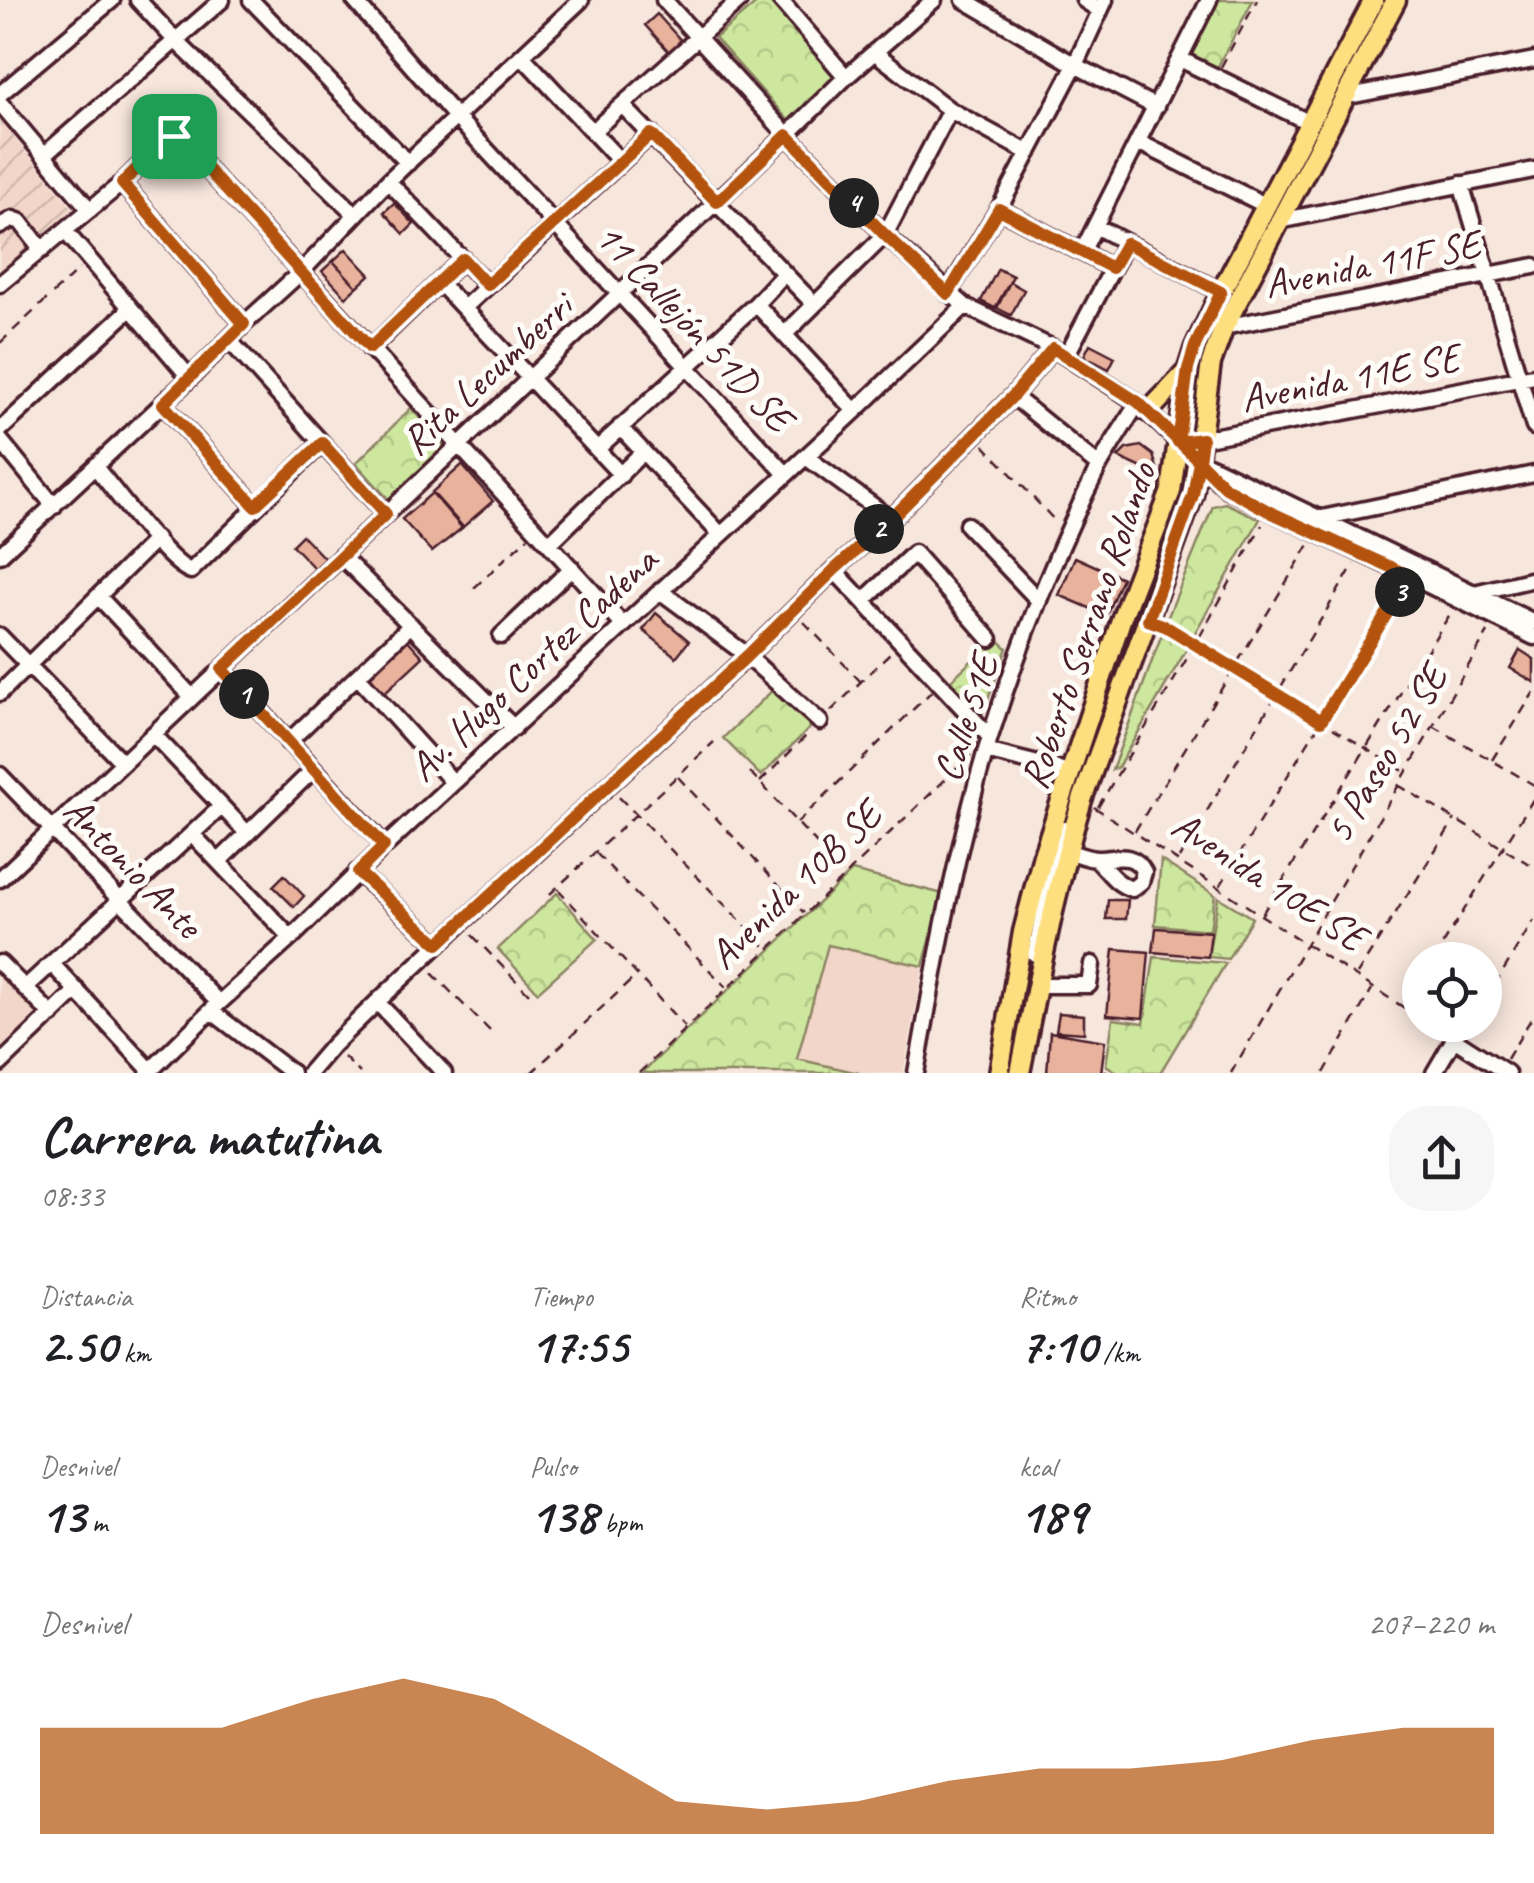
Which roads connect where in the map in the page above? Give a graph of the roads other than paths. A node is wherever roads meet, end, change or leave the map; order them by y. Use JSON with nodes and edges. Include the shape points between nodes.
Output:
{"nodes":[{"id":1,"x":112,"y":0,"type":"edge"},
{"id":2,"x":138,"y":0,"type":"edge"},
{"id":3,"x":222,"y":0,"type":"edge"},
{"id":4,"x":252,"y":0,"type":"edge"},
{"id":5,"x":354,"y":0,"type":"edge"},
{"id":6,"x":581,"y":0,"type":"edge"},
{"id":7,"x":664,"y":0,"type":"edge"},
{"id":8,"x":740,"y":0,"type":"edge"},
{"id":9,"x":780,"y":0,"type":"edge"},
{"id":10,"x":934,"y":0,"type":"edge"},
{"id":11,"x":964,"y":0,"type":"edge"},
{"id":12,"x":1084,"y":0,"type":"edge"},
{"id":13,"x":1209,"y":0,"type":"edge"},
{"id":14,"x":1376,"y":0,"type":"edge"},
{"id":15,"x":1393,"y":0,"type":"edge"},
{"id":16,"x":1102,"y":5,"type":"edge"},
{"id":17,"x":699,"y":37,"type":"junction"},
{"id":18,"x":176,"y":42,"type":"junction"},
{"id":19,"x":874,"y":52,"type":"junction"},
{"id":20,"x":522,"y":56,"type":"junction"},
{"id":21,"x":1180,"y":58,"type":"junction"},
{"id":22,"x":1534,"y":60,"type":"edge"},
{"id":23,"x":1075,"y":65,"type":"junction"},
{"id":24,"x":846,"y":77,"type":"junction"},
{"id":25,"x":0,"y":94,"type":"edge"},
{"id":26,"x":1344,"y":97,"type":"junction"},
{"id":27,"x":0,"y":103,"type":"edge"},
{"id":28,"x":622,"y":106,"type":"junction"},
{"id":29,"x":1156,"y":107,"type":"junction"},
{"id":30,"x":950,"y":110,"type":"junction"},
{"id":31,"x":456,"y":118,"type":"junction"},
{"id":32,"x":1310,"y":123,"type":"junction"},
{"id":33,"x":593,"y":132,"type":"junction"},
{"id":34,"x":651,"y":134,"type":"junction"},
{"id":35,"x":787,"y":135,"type":"junction"},
{"id":36,"x":1138,"y":142,"type":"junction"},
{"id":37,"x":1029,"y":153,"type":"junction"},
{"id":38,"x":44,"y":155,"type":"junction"},
{"id":39,"x":621,"y":162,"type":"junction"},
{"id":40,"x":408,"y":163,"type":"junction"},
{"id":41,"x":1534,"y":170,"type":"edge"},
{"id":42,"x":388,"y":182,"type":"junction"},
{"id":43,"x":122,"y":183,"type":"junction"},
{"id":44,"x":1461,"y":184,"type":"junction"},
{"id":45,"x":717,"y":202,"type":"junction"},
{"id":46,"x":1267,"y":206,"type":"junction"},
{"id":47,"x":999,"y":209,"type":"junction"},
{"id":48,"x":90,"y":210,"type":"junction"},
{"id":49,"x":355,"y":214,"type":"junction"},
{"id":50,"x":2,"y":221,"type":"edge"},
{"id":51,"x":1280,"y":221,"type":"junction"},
{"id":52,"x":554,"y":224,"type":"junction"},
{"id":53,"x":1095,"y":226,"type":"junction"},
{"id":54,"x":65,"y":232,"type":"junction"},
{"id":55,"x":885,"y":235,"type":"junction"},
{"id":56,"x":1126,"y":243,"type":"junction"},
{"id":57,"x":42,"y":250,"type":"junction"},
{"id":58,"x":1082,"y":252,"type":"junction"},
{"id":59,"x":463,"y":259,"type":"junction"},
{"id":60,"x":1534,"y":266,"type":"edge"},
{"id":61,"x":1112,"y":268,"type":"junction"},
{"id":62,"x":301,"y":272,"type":"junction"},
{"id":63,"x":784,"y":274,"type":"junction"},
{"id":64,"x":1488,"y":274,"type":"junction"},
{"id":65,"x":439,"y":282,"type":"junction"},
{"id":66,"x":0,"y":284,"type":"edge"},
{"id":67,"x":487,"y":285,"type":"junction"},
{"id":68,"x":1221,"y":292,"type":"junction"},
{"id":69,"x":619,"y":294,"type":"junction"},
{"id":70,"x":948,"y":294,"type":"junction"},
{"id":71,"x":756,"y":304,"type":"junction"},
{"id":72,"x":814,"y":304,"type":"junction"},
{"id":73,"x":965,"y":306,"type":"junction"},
{"id":74,"x":464,"y":308,"type":"junction"},
{"id":75,"x":130,"y":309,"type":"junction"},
{"id":76,"x":244,"y":324,"type":"junction"},
{"id":77,"x":1224,"y":327,"type":"junction"},
{"id":78,"x":784,"y":334,"type":"junction"},
{"id":79,"x":230,"y":340,"type":"junction"},
{"id":80,"x":370,"y":348,"type":"junction"},
{"id":81,"x":1060,"y":352,"type":"junction"},
{"id":82,"x":687,"y":367,"type":"junction"},
{"id":83,"x":1188,"y":369,"type":"junction"},
{"id":84,"x":1526,"y":377,"type":"edge"},
{"id":85,"x":190,"y":378,"type":"junction"},
{"id":86,"x":530,"y":378,"type":"junction"},
{"id":87,"x":1013,"y":396,"type":"junction"},
{"id":88,"x":163,"y":404,"type":"junction"},
{"id":89,"x":1143,"y":407,"type":"junction"},
{"id":90,"x":854,"y":412,"type":"junction"},
{"id":91,"x":1534,"y":427,"type":"edge"},
{"id":92,"x":620,"y":428,"type":"junction"},
{"id":93,"x":0,"y":430,"type":"edge"},
{"id":94,"x":0,"y":440,"type":"edge"},
{"id":95,"x":322,"y":443,"type":"junction"},
{"id":96,"x":459,"y":445,"type":"junction"},
{"id":97,"x":1191,"y":446,"type":"junction"},
{"id":98,"x":597,"y":449,"type":"junction"},
{"id":99,"x":644,"y":452,"type":"junction"},
{"id":100,"x":806,"y":457,"type":"junction"},
{"id":101,"x":1099,"y":466,"type":"junction"},
{"id":102,"x":96,"y":468,"type":"junction"},
{"id":103,"x":621,"y":474,"type":"junction"},
{"id":104,"x":786,"y":474,"type":"junction"},
{"id":105,"x":1534,"y":474,"type":"edge"},
{"id":106,"x":54,"y":506,"type":"junction"},
{"id":107,"x":255,"y":506,"type":"junction"},
{"id":108,"x":386,"y":514,"type":"junction"},
{"id":109,"x":891,"y":519,"type":"junction"},
{"id":110,"x":966,"y":525,"type":"dead end"},
{"id":111,"x":1316,"y":526,"type":"junction"},
{"id":112,"x":721,"y":536,"type":"junction"},
{"id":113,"x":156,"y":539,"type":"junction"},
{"id":114,"x":550,"y":544,"type":"junction"},
{"id":115,"x":0,"y":556,"type":"edge"},
{"id":116,"x":341,"y":556,"type":"junction"},
{"id":117,"x":572,"y":568,"type":"junction"},
{"id":118,"x":834,"y":570,"type":"junction"},
{"id":119,"x":1534,"y":579,"type":"edge"},
{"id":120,"x":660,"y":591,"type":"junction"},
{"id":121,"x":1474,"y":593,"type":"junction"},
{"id":122,"x":99,"y":597,"type":"junction"},
{"id":123,"x":863,"y":601,"type":"junction"},
{"id":124,"x":1039,"y":602,"type":"junction"},
{"id":125,"x":1534,"y":622,"type":"edge"},
{"id":126,"x":623,"y":625,"type":"junction"},
{"id":127,"x":411,"y":626,"type":"junction"},
{"id":128,"x":0,"y":636,"type":"edge"},
{"id":129,"x":501,"y":636,"type":"dead end"},
{"id":130,"x":1534,"y":637,"type":"edge"},
{"id":131,"x":990,"y":639,"type":"dead end"},
{"id":132,"x":747,"y":656,"type":"junction"},
{"id":133,"x":29,"y":666,"type":"junction"},
{"id":134,"x":222,"y":669,"type":"junction"},
{"id":135,"x":358,"y":677,"type":"junction"},
{"id":136,"x":0,"y":693,"type":"edge"},
{"id":137,"x":192,"y":697,"type":"junction"},
{"id":138,"x":820,"y":722,"type":"road end"},
{"id":139,"x":514,"y":728,"type":"junction"},
{"id":140,"x":153,"y":734,"type":"junction"},
{"id":141,"x":288,"y":742,"type":"junction"},
{"id":142,"x":988,"y":744,"type":"junction"},
{"id":143,"x":123,"y":762,"type":"junction"},
{"id":144,"x":313,"y":770,"type":"junction"},
{"id":145,"x":1070,"y":772,"type":"junction"},
{"id":146,"x":0,"y":775,"type":"edge"},
{"id":147,"x":454,"y":782,"type":"junction"},
{"id":148,"x":222,"y":807,"type":"junction"},
{"id":149,"x":52,"y":830,"type":"junction"},
{"id":150,"x":246,"y":833,"type":"junction"},
{"id":151,"x":192,"y":834,"type":"junction"},
{"id":152,"x":384,"y":846,"type":"junction"},
{"id":153,"x":1067,"y":851,"type":"junction"},
{"id":154,"x":1097,"y":860,"type":"dead end"},
{"id":155,"x":219,"y":861,"type":"junction"},
{"id":156,"x":358,"y":872,"type":"junction"},
{"id":157,"x":0,"y":879,"type":"edge"},
{"id":158,"x":120,"y":900,"type":"junction"},
{"id":159,"x":291,"y":938,"type":"junction"},
{"id":160,"x":438,"y":944,"type":"junction"},
{"id":161,"x":0,"y":963,"type":"edge"},
{"id":162,"x":52,"y":964,"type":"junction"},
{"id":163,"x":1092,"y":964,"type":"dead end"},
{"id":164,"x":1038,"y":985,"type":"junction"},
{"id":165,"x":25,"y":988,"type":"junction"},
{"id":166,"x":78,"y":990,"type":"junction"},
{"id":167,"x":377,"y":1002,"type":"junction"},
{"id":168,"x":215,"y":1007,"type":"junction"},
{"id":169,"x":52,"y":1015,"type":"junction"},
{"id":170,"x":0,"y":1064,"type":"edge"},
{"id":171,"x":1504,"y":1071,"type":"edge"},
{"id":172,"x":150,"y":1072,"type":"edge"},
{"id":173,"x":292,"y":1073,"type":"edge"},
{"id":174,"x":309,"y":1073,"type":"edge"},
{"id":175,"x":444,"y":1073,"type":"edge"},
{"id":176,"x":916,"y":1073,"type":"edge"},
{"id":177,"x":1002,"y":1073,"type":"edge"},
{"id":178,"x":1017,"y":1073,"type":"edge"},
{"id":179,"x":1434,"y":1073,"type":"edge"}],
"edges":[{"from":1,"to":25,"type":"street"},
{"from":2,"to":18,"type":"street"},
{"from":3,"to":18,"type":"street"},
{"from":4,"to":40,"type":"street"},
{"from":5,"to":31,"type":"street","name":"11 Callejón 51D SE"},
{"from":6,"to":20,"type":"street"},
{"from":7,"to":17,"type":"street"},
{"from":8,"to":17,"type":"street"},
{"from":9,"to":24,"type":"street"},
{"from":10,"to":19,"type":"street","name":"Rita Lecumberri"},
{"from":11,"to":23,"type":"street"},
{"from":12,"to":16,"type":"street"},
{"from":13,"to":21,"type":"street"},
{"from":14,"to":32,"type":"main road","name":"Roberto Serrano Rolando"},
{"from":14,"to":97,"type":"street","name":"Roberto Serrano Rolando","via":[[1198,349]]},
{"from":15,"to":26,"type":"main road","name":"Roberto Serrano Rolando"},
{"from":15,"to":97,"type":"street","name":"Roberto Serrano Rolando","via":[[1220,324]]},
{"from":16,"to":23,"type":"street"},
{"from":17,"to":28,"type":"street"},
{"from":17,"to":35,"type":"street"},
{"from":18,"to":38,"type":"street"},
{"from":18,"to":49,"type":"street"},
{"from":19,"to":24,"type":"street","name":"Rita Lecumberri"},
{"from":19,"to":30,"type":"street"},
{"from":20,"to":31,"type":"street"},
{"from":20,"to":33,"type":"street"},
{"from":21,"to":29,"type":"street"},
{"from":21,"to":32,"type":"street"},
{"from":22,"to":26,"type":"street"},
{"from":23,"to":29,"type":"street"},
{"from":23,"to":37,"type":"street"},
{"from":24,"to":35,"type":"street","name":"Rita Lecumberri"},
{"from":26,"to":51,"type":"main road","name":"Roberto Serrano Rolando"},
{"from":27,"to":38,"type":"street"},
{"from":28,"to":33,"type":"street"},
{"from":28,"to":34,"type":"street"},
{"from":29,"to":36,"type":"street"},
{"from":30,"to":37,"type":"street"},
{"from":30,"to":55,"type":"street"},
{"from":31,"to":40,"type":"street"},
{"from":31,"to":52,"type":"street","name":"11 Callejón 51D SE"},
{"from":32,"to":46,"type":"main road","name":"Roberto Serrano Rolando"},
{"from":33,"to":39,"type":"street"},
{"from":34,"to":39,"type":"street"},
{"from":34,"to":45,"type":"street"},
{"from":35,"to":45,"type":"street","name":"Rita Lecumberri"},
{"from":35,"to":55,"type":"street"},
{"from":36,"to":46,"type":"street"},
{"from":36,"to":53,"type":"street"},
{"from":37,"to":47,"type":"street"},
{"from":38,"to":48,"type":"street"},
{"from":39,"to":52,"type":"street"},
{"from":40,"to":42,"type":"street"},
{"from":41,"to":44,"type":"street"},
{"from":42,"to":49,"type":"street"},
{"from":42,"to":59,"type":"street"},
{"from":43,"to":48,"type":"street"},
{"from":43,"to":62,"type":"street","via":[[178,137]]},
{"from":43,"to":76,"type":"street"},
{"from":44,"to":51,"type":"street"},
{"from":44,"to":64,"type":"street"},
{"from":45,"to":63,"type":"street"},
{"from":45,"to":69,"type":"street","name":"Rita Lecumberri"},
{"from":46,"to":68,"type":"main road","name":"Roberto Serrano Rolando"},
{"from":47,"to":58,"type":"street"},
{"from":47,"to":70,"type":"street"},
{"from":48,"to":54,"type":"street"},
{"from":49,"to":62,"type":"street"},
{"from":50,"to":57,"type":"street","via":[[20,222]]},
{"from":51,"to":77,"type":"main road","name":"Roberto Serrano Rolando"},
{"from":52,"to":67,"type":"street"},
{"from":52,"to":69,"type":"street","name":"11 Callejón 51D SE"},
{"from":53,"to":56,"type":"street"},
{"from":53,"to":58,"type":"street"},
{"from":54,"to":57,"type":"street"},
{"from":54,"to":75,"type":"street"},
{"from":55,"to":70,"type":"street"},
{"from":55,"to":72,"type":"street"},
{"from":56,"to":61,"type":"street"},
{"from":56,"to":68,"type":"street"},
{"from":57,"to":66,"type":"street"},
{"from":58,"to":61,"type":"street"},
{"from":59,"to":65,"type":"street"},
{"from":59,"to":67,"type":"street"},
{"from":60,"to":64,"type":"street","name":"Avenida 11F SE"},
{"from":61,"to":81,"type":"street"},
{"from":62,"to":76,"type":"street"},
{"from":62,"to":80,"type":"street"},
{"from":63,"to":71,"type":"street"},
{"from":63,"to":72,"type":"street"},
{"from":64,"to":77,"type":"street","name":"Avenida 11F SE"},
{"from":64,"to":84,"type":"street"},
{"from":65,"to":74,"type":"street"},
{"from":65,"to":80,"type":"street"},
{"from":67,"to":74,"type":"street"},
{"from":68,"to":83,"type":"main road","name":"Roberto Serrano Rolando"},
{"from":69,"to":82,"type":"street","name":"11 Callejón 51D SE"},
{"from":69,"to":86,"type":"street","name":"Rita Lecumberri"},
{"from":70,"to":73,"type":"street"},
{"from":71,"to":78,"type":"street"},
{"from":71,"to":82,"type":"street"},
{"from":72,"to":78,"type":"street"},
{"from":73,"to":81,"type":"street"},
{"from":73,"to":90,"type":"street","name":"Av. Hugo Cortez Cadena"},
{"from":74,"to":86,"type":"street"},
{"from":75,"to":85,"type":"street"},
{"from":75,"to":93,"type":"street"},
{"from":76,"to":79,"type":"street"},
{"from":77,"to":97,"type":"main road","name":"Roberto Serrano Rolando"},
{"from":78,"to":90,"type":"street"},
{"from":79,"to":85,"type":"street"},
{"from":79,"to":95,"type":"street"},
{"from":80,"to":96,"type":"street"},
{"from":81,"to":87,"type":"street"},
{"from":81,"to":89,"type":"street"},
{"from":82,"to":92,"type":"street"},
{"from":82,"to":104,"type":"street","name":"11 Callejón 51D SE"},
{"from":83,"to":89,"type":"main road"},
{"from":83,"to":97,"type":"main road","name":"Roberto Serrano Rolando"},
{"from":84,"to":91,"type":"street"},
{"from":84,"to":97,"type":"street","name":"Avenida 11E SE"},
{"from":85,"to":88,"type":"street"},
{"from":86,"to":96,"type":"street","name":"Rita Lecumberri"},
{"from":86,"to":98,"type":"street"},
{"from":87,"to":101,"type":"street"},
{"from":87,"to":109,"type":"street"},
{"from":88,"to":102,"type":"street"},
{"from":88,"to":107,"type":"street"},
{"from":89,"to":97,"type":"street"},
{"from":89,"to":101,"type":"street","name":"Calle 51E"},
{"from":90,"to":100,"type":"street","name":"Av. Hugo Cortez Cadena"},
{"from":92,"to":98,"type":"street"},
{"from":92,"to":99,"type":"street"},
{"from":94,"to":106,"type":"street"},
{"from":95,"to":107,"type":"street"},
{"from":95,"to":108,"type":"street"},
{"from":96,"to":108,"type":"street","name":"Rita Lecumberri"},
{"from":96,"to":114,"type":"street"},
{"from":97,"to":111,"type":"street"},
{"from":97,"to":111,"type":"street","via":[[1226,488]]},
{"from":97,"to":145,"type":"main road","name":"Roberto Serrano Rolando","via":[[1122,617]]},
{"from":97,"to":153,"type":"main road","name":"Roberto Serrano Rolando","via":[[1193,495],[1090,804]]},
{"from":97,"to":177,"type":"street","name":"Roberto Serrano Rolando","via":[[1048,858]]},
{"from":97,"to":178,"type":"street","name":"Roberto Serrano Rolando","via":[[1184,498],[1056,860]]},
{"from":98,"to":103,"type":"street"},
{"from":99,"to":103,"type":"street"},
{"from":99,"to":112,"type":"street"},
{"from":100,"to":104,"type":"street","name":"Av. Hugo Cortez Cadena"},
{"from":100,"to":109,"type":"street"},
{"from":101,"to":124,"type":"street","name":"Calle 51E"},
{"from":102,"to":106,"type":"street"},
{"from":102,"to":113,"type":"street"},
{"from":103,"to":114,"type":"street"},
{"from":104,"to":112,"type":"street","name":"Av. Hugo Cortez Cadena"},
{"from":105,"to":111,"type":"street"},
{"from":106,"to":115,"type":"street"},
{"from":107,"to":113,"type":"street","via":[[194,570],[183,568]]},
{"from":108,"to":116,"type":"street","name":"Rita Lecumberri"},
{"from":109,"to":118,"type":"street"},
{"from":110,"to":124,"type":"street"},
{"from":111,"to":121,"type":"street"},
{"from":111,"to":130,"type":"street"},
{"from":112,"to":120,"type":"street","name":"Av. Hugo Cortez Cadena"},
{"from":113,"to":122,"type":"street"},
{"from":114,"to":117,"type":"street"},
{"from":116,"to":127,"type":"street"},
{"from":116,"to":134,"type":"street","name":"Rita Lecumberri"},
{"from":117,"to":126,"type":"street"},
{"from":117,"to":129,"type":"street"},
{"from":118,"to":123,"type":"street"},
{"from":118,"to":132,"type":"street"},
{"from":119,"to":121,"type":"street"},
{"from":120,"to":126,"type":"street","name":"Av. Hugo Cortez Cadena"},
{"from":120,"to":132,"type":"street"},
{"from":121,"to":125,"type":"street"},
{"from":122,"to":133,"type":"street"},
{"from":122,"to":137,"type":"street"},
{"from":123,"to":131,"type":"street","via":[[914,553]]},
{"from":123,"to":142,"type":"street"},
{"from":124,"to":142,"type":"street","name":"Calle 51E"},
{"from":126,"to":139,"type":"street","name":"Av. Hugo Cortez Cadena"},
{"from":127,"to":135,"type":"street"},
{"from":127,"to":139,"type":"street"},
{"from":128,"to":133,"type":"street"},
{"from":132,"to":138,"type":"street"},
{"from":132,"to":160,"type":"street"},
{"from":133,"to":136,"type":"street"},
{"from":133,"to":143,"type":"street"},
{"from":134,"to":137,"type":"street","name":"Rita Lecumberri"},
{"from":134,"to":141,"type":"street"},
{"from":135,"to":141,"type":"street"},
{"from":135,"to":147,"type":"street"},
{"from":137,"to":140,"type":"street","name":"Rita Lecumberri"},
{"from":139,"to":147,"type":"street","name":"Av. Hugo Cortez Cadena"},
{"from":140,"to":143,"type":"street","name":"Rita Lecumberri"},
{"from":140,"to":148,"type":"street"},
{"from":141,"to":144,"type":"street"},
{"from":142,"to":145,"type":"street"},
{"from":142,"to":176,"type":"street","name":"Calle 51E","via":[[936,958]]},
{"from":143,"to":149,"type":"street","name":"Rita Lecumberri"},
{"from":144,"to":150,"type":"street"},
{"from":144,"to":152,"type":"street"},
{"from":145,"to":177,"type":"main road","name":"Roberto Serrano Rolando","via":[[1023,932]]},
{"from":146,"to":149,"type":"street","name":"Antonio Ante"},
{"from":147,"to":152,"type":"street","name":"Av. Hugo Cortez Cadena"},
{"from":148,"to":150,"type":"street"},
{"from":148,"to":151,"type":"street"},
{"from":149,"to":157,"type":"street","name":"Rita Lecumberri"},
{"from":149,"to":158,"type":"street","name":"Antonio Ante"},
{"from":150,"to":155,"type":"street"},
{"from":151,"to":155,"type":"street"},
{"from":151,"to":158,"type":"street"},
{"from":152,"to":156,"type":"street","name":"Av. Hugo Cortez Cadena"},
{"from":153,"to":154,"type":"street"},
{"from":153,"to":164,"type":"main road","name":"Roberto Serrano Rolando"},
{"from":155,"to":159,"type":"street"},
{"from":156,"to":159,"type":"street","name":"Av. Hugo Cortez Cadena"},
{"from":156,"to":160,"type":"street"},
{"from":158,"to":162,"type":"street"},
{"from":158,"to":168,"type":"street","name":"Antonio Ante"},
{"from":159,"to":168,"type":"street","name":"Av. Hugo Cortez Cadena"},
{"from":160,"to":167,"type":"street"},
{"from":161,"to":165,"type":"street"},
{"from":162,"to":165,"type":"street"},
{"from":162,"to":166,"type":"street"},
{"from":163,"to":164,"type":"street","via":[[1090,986]]},
{"from":164,"to":178,"type":"main road","name":"Roberto Serrano Rolando"},
{"from":165,"to":169,"type":"street"},
{"from":166,"to":169,"type":"street"},
{"from":166,"to":172,"type":"street"},
{"from":167,"to":174,"type":"street"},
{"from":167,"to":175,"type":"street"},
{"from":168,"to":172,"type":"street","name":"Av. Hugo Cortez Cadena"},
{"from":168,"to":173,"type":"street","name":"Antonio Ante"},
{"from":169,"to":170,"type":"street"},
{"from":171,"to":179,"type":"street","via":[[1454,1039]]}]}
